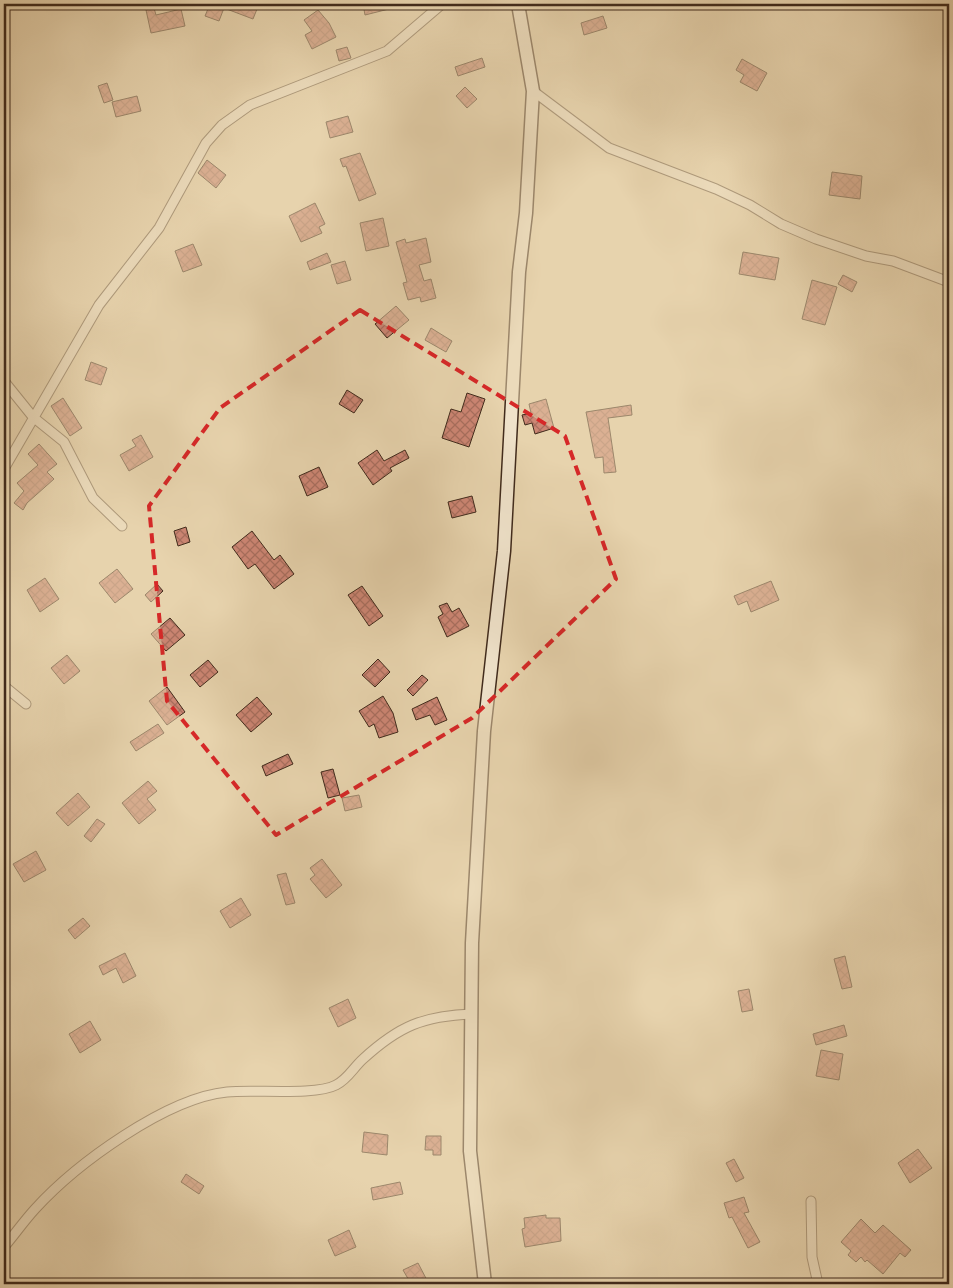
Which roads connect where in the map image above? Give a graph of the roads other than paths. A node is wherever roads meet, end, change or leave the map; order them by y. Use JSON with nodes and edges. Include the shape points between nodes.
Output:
{"nodes":[{"id":1,"x":442,"y":4,"type":"edge"},
{"id":2,"x":518,"y":4,"type":"edge"},
{"id":3,"x":533,"y":91,"type":"junction"},
{"id":4,"x":949,"y":282,"type":"edge"},
{"id":5,"x":4,"y":381,"type":"edge"},
{"id":6,"x":33,"y":417,"type":"junction"},
{"id":7,"x":4,"y":469,"type":"edge"},
{"id":8,"x":122,"y":526,"type":"dead end"},
{"id":9,"x":4,"y":686,"type":"edge"},
{"id":10,"x":26,"y":704,"type":"dead end"},
{"id":11,"x":472,"y":1014,"type":"junction"},
{"id":12,"x":811,"y":1201,"type":"dead end"},
{"id":13,"x":4,"y":1246,"type":"edge"},
{"id":14,"x":485,"y":1284,"type":"edge"},
{"id":15,"x":818,"y":1284,"type":"edge"}],
"edges":[{"from":1,"to":6,"type":"street","via":[[387,51],[250,105],[222,125],[206,143],[155,233],[99,305]]},
{"from":2,"to":3,"type":"street"},
{"from":3,"to":4,"type":"street","via":[[609,148],[716,189],[816,239],[909,266]]},
{"from":3,"to":11,"type":"street","via":[[519,272],[504,551],[484,730],[472,943]]},
{"from":5,"to":6,"type":"street"},
{"from":6,"to":7,"type":"street"},
{"from":6,"to":8,"type":"street","via":[[64,442],[93,498]]},
{"from":9,"to":10,"type":"street"},
{"from":11,"to":13,"type":"street","via":[[444,1015],[410,1025],[385,1039],[346,1079],[334,1086],[318,1090],[226,1092],[201,1096],[159,1115],[105,1149],[66,1179]]},
{"from":11,"to":14,"type":"street","via":[[470,1151]]},
{"from":12,"to":15,"type":"street","via":[[812,1257]]}]}
